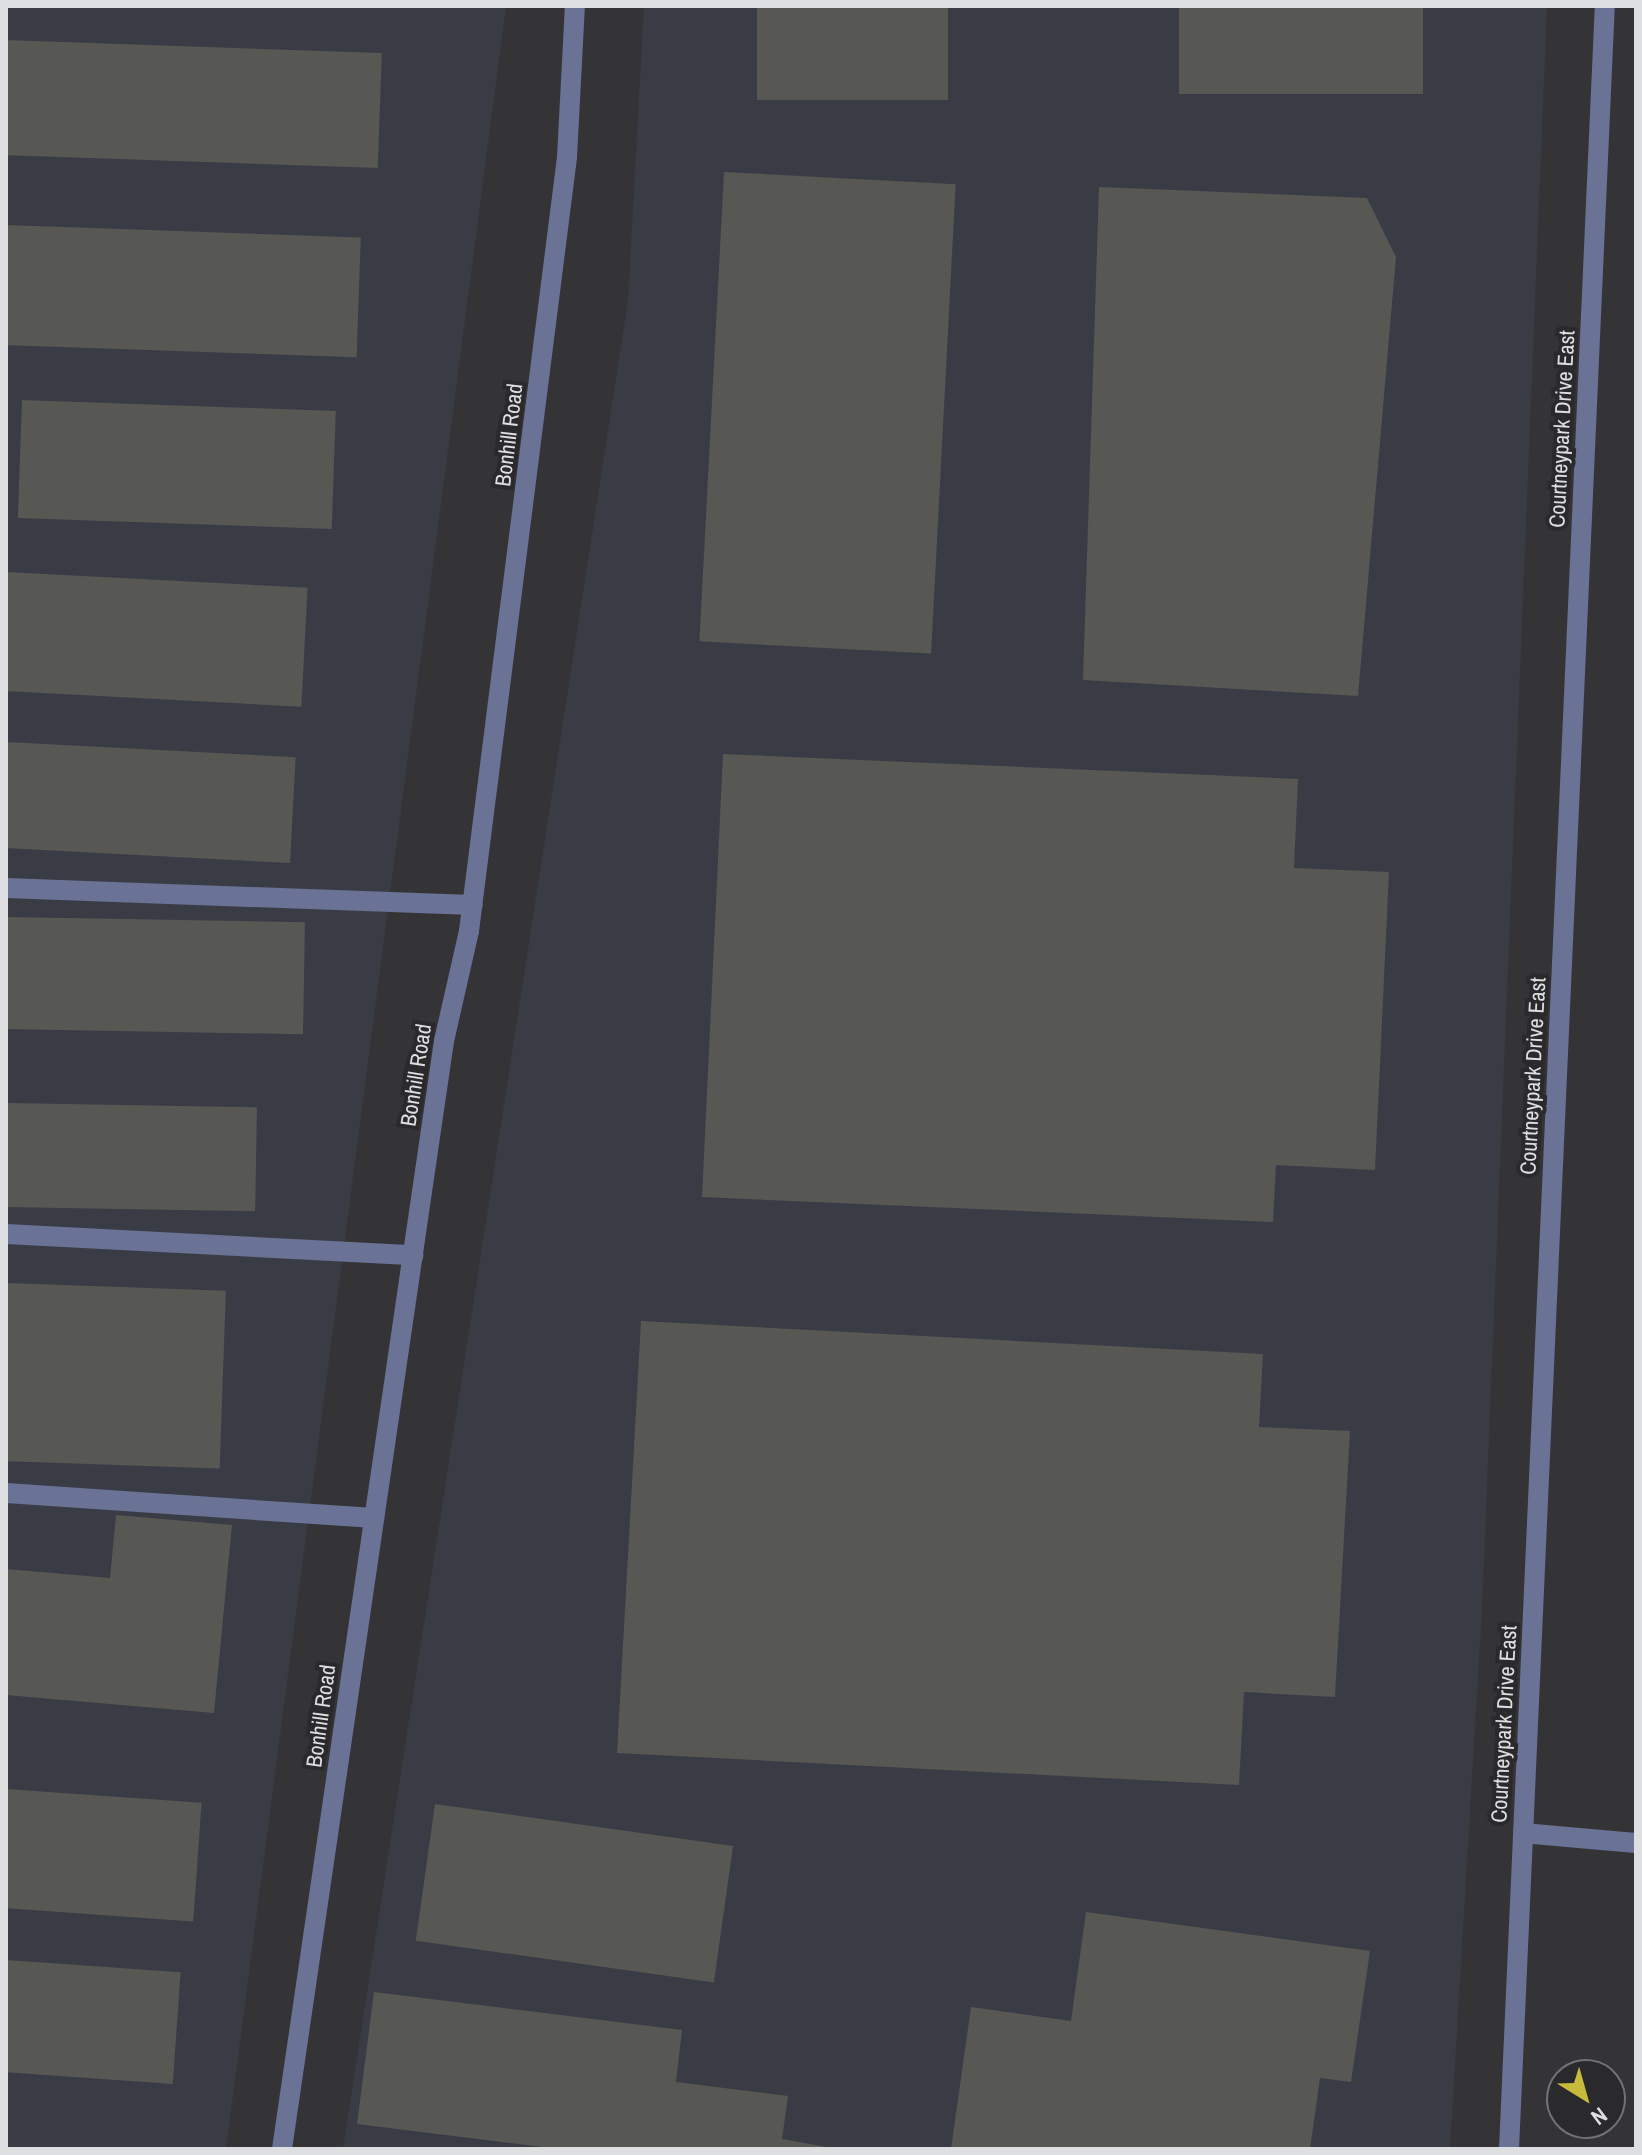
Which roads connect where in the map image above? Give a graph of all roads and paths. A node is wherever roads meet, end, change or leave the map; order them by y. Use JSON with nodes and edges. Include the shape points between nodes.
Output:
{"nodes":[{"id":1,"x":575,"y":6,"type":"edge"},
{"id":2,"x":1605,"y":6,"type":"edge"},
{"id":3,"x":6,"y":888,"type":"edge"},
{"id":4,"x":473,"y":905,"type":"junction"},
{"id":5,"x":6,"y":1234,"type":"edge"},
{"id":6,"x":413,"y":1255,"type":"junction"},
{"id":7,"x":6,"y":1493,"type":"edge"},
{"id":8,"x":374,"y":1518,"type":"junction"},
{"id":9,"x":1523,"y":1833,"type":"junction"},
{"id":10,"x":1636,"y":1843,"type":"edge"},
{"id":11,"x":282,"y":2149,"type":"edge"},
{"id":12,"x":1509,"y":2149,"type":"edge"}],
"edges":[{"from":1,"to":4,"type":"street","name":"Bonhill Road","via":[[567,157]]},
{"from":2,"to":9,"type":"street","name":"Courtneypark Drive East"},
{"from":3,"to":4,"type":"street"},
{"from":4,"to":6,"type":"street","name":"Bonhill Road","via":[[444,1041]]},
{"from":5,"to":6,"type":"street"},
{"from":6,"to":8,"type":"street","name":"Bonhill Road"},
{"from":7,"to":8,"type":"street"},
{"from":8,"to":11,"type":"street","name":"Bonhill Road"},
{"from":9,"to":10,"type":"street"},
{"from":9,"to":12,"type":"street","name":"Courtneypark Drive East"}]}
